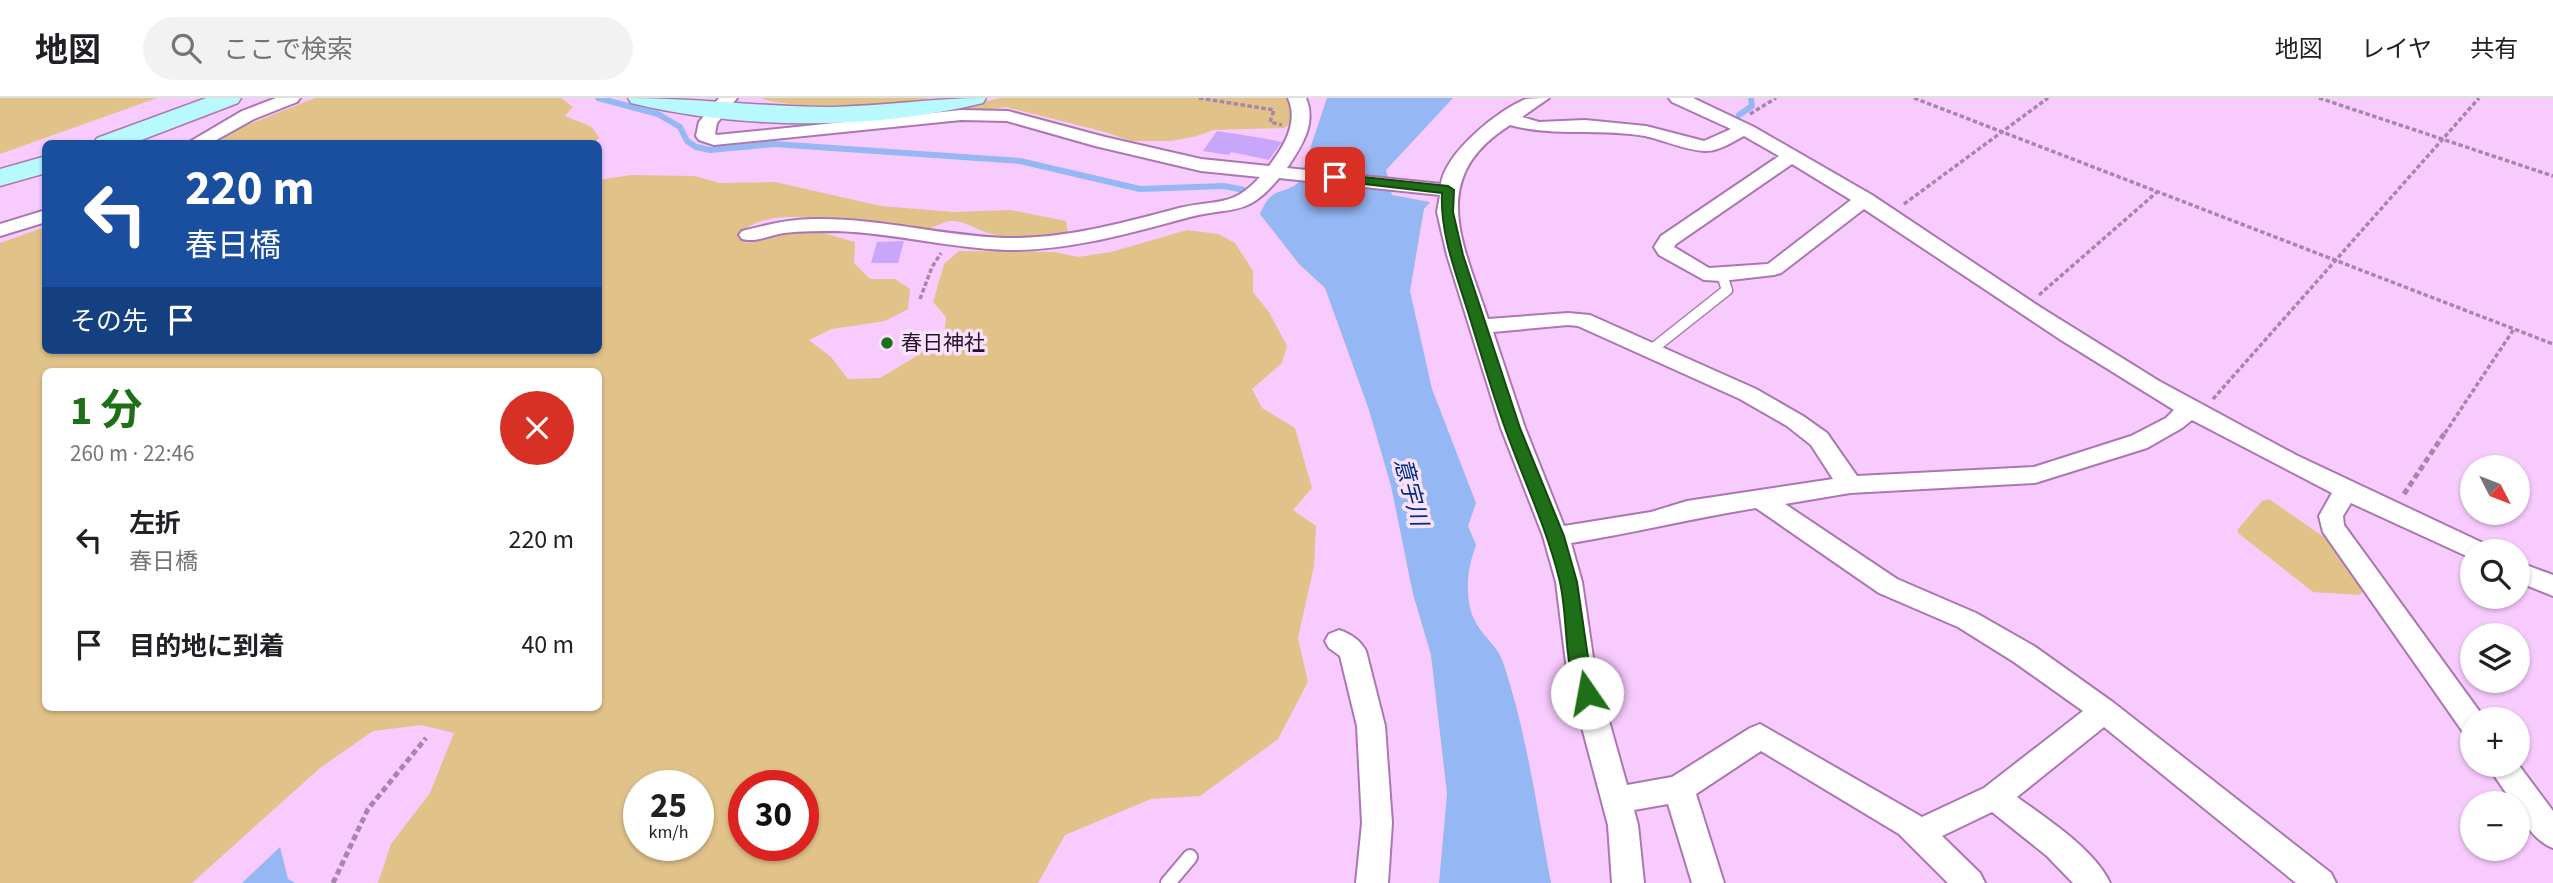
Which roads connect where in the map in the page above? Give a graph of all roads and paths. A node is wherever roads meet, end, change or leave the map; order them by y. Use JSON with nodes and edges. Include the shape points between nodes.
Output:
{"nodes":[{"id":1,"x":229,"y":98,"type":"edge"},
{"id":2,"x":291,"y":98,"type":"edge"},
{"id":3,"x":640,"y":98,"type":"edge"},
{"id":4,"x":974,"y":98,"type":"edge"},
{"id":5,"x":1199,"y":98,"type":"edge"},
{"id":6,"x":1297,"y":98,"type":"edge"},
{"id":7,"x":1540,"y":98,"type":"edge"},
{"id":8,"x":1678,"y":98,"type":"edge"},
{"id":9,"x":1776,"y":98,"type":"edge"},
{"id":10,"x":1914,"y":98,"type":"edge"},
{"id":11,"x":2048,"y":98,"type":"edge"},
{"id":12,"x":2319,"y":98,"type":"edge"},
{"id":13,"x":2479,"y":98,"type":"edge"},
{"id":14,"x":724,"y":104,"type":"edge"},
{"id":15,"x":1506,"y":118,"type":"junction"},
{"id":16,"x":1740,"y":126,"type":"junction"},
{"id":17,"x":2002,"y":132,"type":"junction"},
{"id":18,"x":1298,"y":134,"type":"junction"},
{"id":19,"x":2442,"y":139,"type":"junction"},
{"id":20,"x":117,"y":140,"type":"edge"},
{"id":21,"x":202,"y":140,"type":"edge"},
{"id":22,"x":1792,"y":156,"type":"junction"},
{"id":23,"x":42,"y":165,"type":"edge"},
{"id":24,"x":1279,"y":171,"type":"junction"},
{"id":25,"x":2553,"y":176,"type":"edge"},
{"id":26,"x":0,"y":178,"type":"edge"},
{"id":27,"x":1442,"y":189,"type":"junction"},
{"id":28,"x":2157,"y":192,"type":"junction"},
{"id":29,"x":1865,"y":199,"type":"junction"},
{"id":30,"x":1890,"y":216,"type":"junction"},
{"id":31,"x":42,"y":217,"type":"edge"},
{"id":32,"x":0,"y":230,"type":"edge"},
{"id":33,"x":749,"y":234,"type":"dead end"},
{"id":34,"x":951,"y":238,"type":"junction"},
{"id":35,"x":2335,"y":260,"type":"junction"},
{"id":36,"x":1722,"y":275,"type":"junction"},
{"id":37,"x":920,"y":299,"type":"dead end"},
{"id":38,"x":2021,"y":304,"type":"junction"},
{"id":39,"x":1480,"y":326,"type":"junction"},
{"id":40,"x":2514,"y":329,"type":"junction"},
{"id":41,"x":2553,"y":344,"type":"edge"},
{"id":42,"x":1650,"y":351,"type":"junction"},
{"id":43,"x":2194,"y":412,"type":"junction"},
{"id":44,"x":1850,"y":485,"type":"junction"},
{"id":45,"x":2346,"y":490,"type":"junction"},
{"id":46,"x":1762,"y":500,"type":"junction"},
{"id":47,"x":2392,"y":512,"type":"junction"},
{"id":48,"x":1556,"y":536,"type":"junction"},
{"id":49,"x":2460,"y":544,"type":"edge"},
{"id":50,"x":2530,"y":576,"type":"edge"},
{"id":51,"x":2553,"y":586,"type":"edge"},
{"id":52,"x":1339,"y":641,"type":"dead end"},
{"id":53,"x":2461,"y":707,"type":"edge"},
{"id":54,"x":2104,"y":711,"type":"junction"},
{"id":55,"x":426,"y":738,"type":"dead end"},
{"id":56,"x":2511,"y":777,"type":"edge"},
{"id":57,"x":1679,"y":789,"type":"junction"},
{"id":58,"x":1995,"y":797,"type":"junction"},
{"id":59,"x":1616,"y":800,"type":"junction"},
{"id":60,"x":1919,"y":834,"type":"junction"},
{"id":61,"x":2553,"y":835,"type":"edge"},
{"id":62,"x":1190,"y":857,"type":"dead end"},
{"id":63,"x":333,"y":883,"type":"edge"},
{"id":64,"x":1168,"y":883,"type":"edge"},
{"id":65,"x":1372,"y":883,"type":"edge"},
{"id":66,"x":1628,"y":883,"type":"edge"},
{"id":67,"x":1709,"y":883,"type":"edge"},
{"id":68,"x":1969,"y":883,"type":"edge"},
{"id":69,"x":2094,"y":883,"type":"edge"},
{"id":70,"x":2320,"y":883,"type":"edge"}],
"edges":[{"from":1,"to":20,"type":"street"},
{"from":2,"to":21,"type":"street"},
{"from":3,"to":14,"type":"street","via":[[687,108]]},
{"from":4,"to":14,"type":"street","via":[[891,113],[838,115]]},
{"from":5,"to":18,"type":"path","via":[[1274,110],[1270,122]]},
{"from":6,"to":18,"type":"street","via":[[1304,115]]},
{"from":7,"to":15,"type":"street"},
{"from":8,"to":16,"type":"street"},
{"from":9,"to":16,"type":"path"},
{"from":10,"to":17,"type":"path"},
{"from":11,"to":17,"type":"path"},
{"from":12,"to":19,"type":"path"},
{"from":13,"to":19,"type":"path"},
{"from":14,"to":24,"type":"street","via":[[704,129],[705,136],[714,140],[986,114],[1201,165]]},
{"from":15,"to":16,"type":"street","via":[[1538,127],[1585,125],[1646,131],[1704,146],[1720,142]]},
{"from":15,"to":27,"type":"street","via":[[1462,158]]},
{"from":16,"to":22,"type":"street"},
{"from":17,"to":28,"type":"path"},
{"from":17,"to":30,"type":"path"},
{"from":18,"to":24,"type":"street"},
{"from":19,"to":25,"type":"path"},
{"from":19,"to":35,"type":"path"},
{"from":22,"to":29,"type":"street"},
{"from":22,"to":36,"type":"street","via":[[1665,243],[1670,256],[1697,271]]},
{"from":23,"to":26,"type":"street"},
{"from":24,"to":27,"type":"street"},
{"from":24,"to":34,"type":"street","via":[[1232,207],[1208,207],[1056,242],[1007,244]]},
{"from":27,"to":39,"type":"street"},
{"from":28,"to":35,"type":"path"},
{"from":28,"to":38,"type":"path","via":[[2036,298]]},
{"from":29,"to":30,"type":"street"},
{"from":29,"to":36,"type":"street","via":[[1774,269]]},
{"from":30,"to":38,"type":"street"},
{"from":31,"to":32,"type":"street"},
{"from":33,"to":34,"type":"street","via":[[784,226],[849,225]]},
{"from":34,"to":37,"type":"path","via":[[932,267]]},
{"from":35,"to":40,"type":"path"},
{"from":35,"to":43,"type":"path"},
{"from":36,"to":42,"type":"lane","via":[[1727,290]]},
{"from":38,"to":43,"type":"street"},
{"from":39,"to":42,"type":"street","via":[[1582,320]]},
{"from":39,"to":48,"type":"street","via":[[1513,428]]},
{"from":40,"to":41,"type":"path"},
{"from":40,"to":47,"type":"path"},
{"from":42,"to":44,"type":"street","via":[[1748,394],[1810,430]]},
{"from":43,"to":44,"type":"street","via":[[2138,442],[2035,475]]},
{"from":43,"to":45,"type":"street"},
{"from":44,"to":46,"type":"street"},
{"from":45,"to":47,"type":"street"},
{"from":45,"to":53,"type":"street","via":[[2331,516],[2332,526]]},
{"from":46,"to":48,"type":"street"},
{"from":46,"to":54,"type":"street","via":[[1888,586],[1967,620]]},
{"from":47,"to":49,"type":"street"},
{"from":48,"to":59,"type":"street","via":[[1569,582],[1581,671]]},
{"from":50,"to":51,"type":"street"},
{"from":52,"to":65,"type":"street","via":[[1352,651],[1371,726],[1377,823]]},
{"from":54,"to":58,"type":"street"},
{"from":54,"to":70,"type":"street"},
{"from":55,"to":63,"type":"path","via":[[368,809]]},
{"from":56,"to":61,"type":"street"},
{"from":57,"to":59,"type":"street"},
{"from":57,"to":60,"type":"street","via":[[1760,736]]},
{"from":57,"to":67,"type":"street"},
{"from":58,"to":60,"type":"street"},
{"from":58,"to":69,"type":"street","via":[[2058,846]]},
{"from":59,"to":66,"type":"street"},
{"from":60,"to":68,"type":"street"},
{"from":62,"to":64,"type":"lane"}]}
